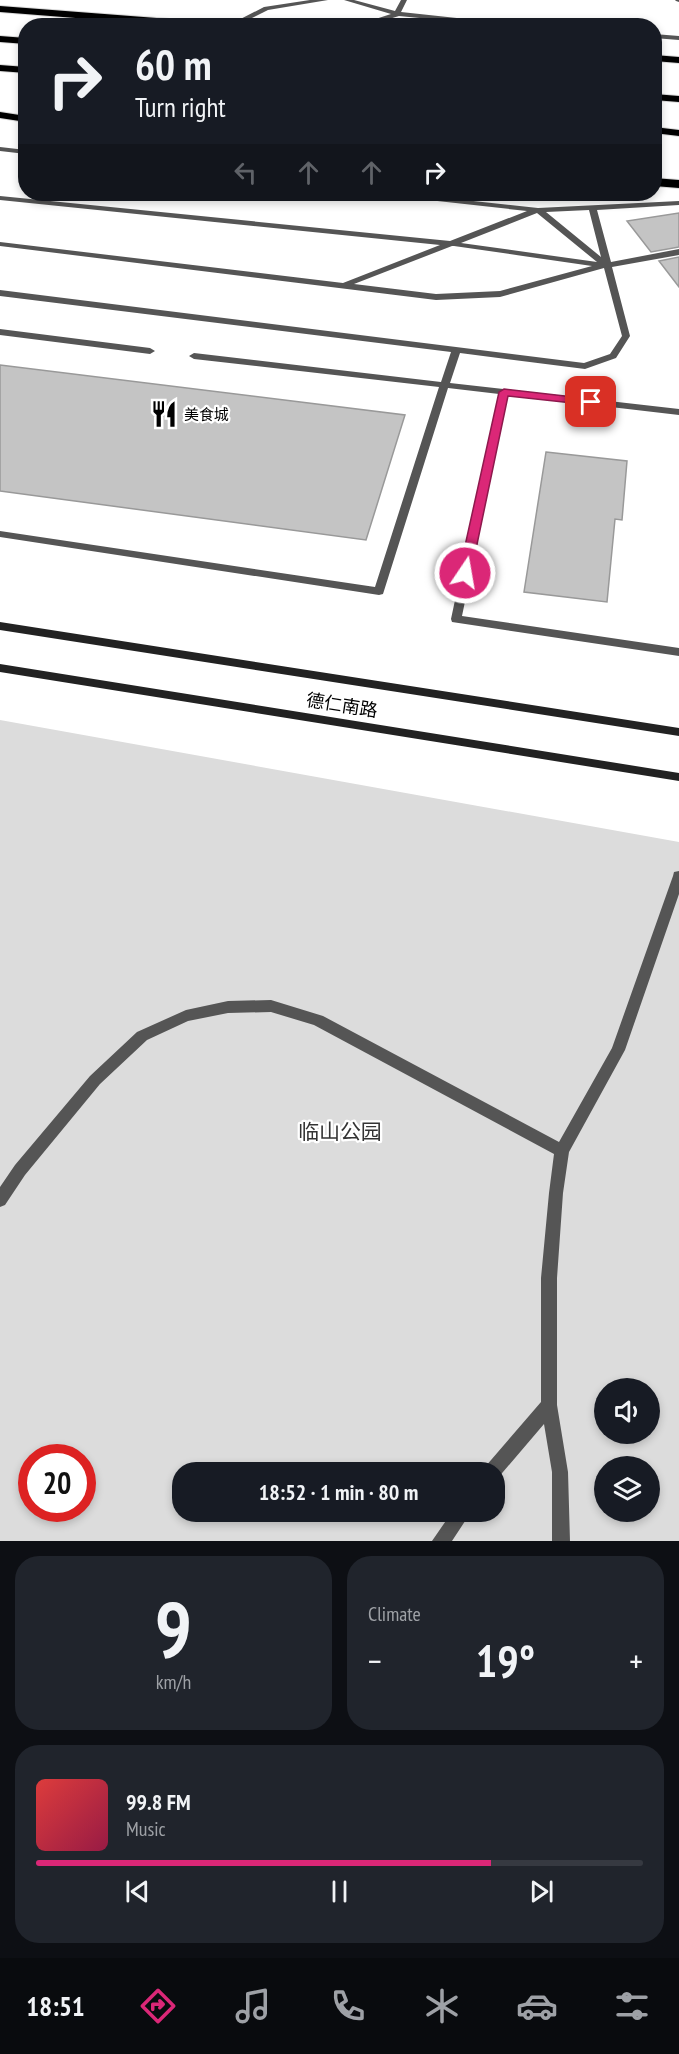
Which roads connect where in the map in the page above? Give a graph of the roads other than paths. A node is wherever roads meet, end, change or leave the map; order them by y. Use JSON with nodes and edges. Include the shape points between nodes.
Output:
{"nodes":[{"id":1,"x":324,"y":0,"type":"edge"},
{"id":2,"x":347,"y":0,"type":"edge"},
{"id":3,"x":404,"y":0,"type":"edge"},
{"id":4,"x":0,"y":9,"type":"edge"},
{"id":5,"x":397,"y":14,"type":"junction"},
{"id":6,"x":118,"y":18,"type":"edge"},
{"id":7,"x":246,"y":18,"type":"edge"},
{"id":8,"x":384,"y":18,"type":"edge"},
{"id":9,"x":441,"y":18,"type":"edge"},
{"id":10,"x":662,"y":37,"type":"edge"},
{"id":11,"x":679,"y":38,"type":"edge"},
{"id":12,"x":0,"y":39,"type":"edge"},
{"id":13,"x":18,"y":40,"type":"edge"},
{"id":14,"x":662,"y":59,"type":"edge"},
{"id":15,"x":679,"y":60,"type":"edge"},
{"id":16,"x":0,"y":68,"type":"edge"},
{"id":17,"x":18,"y":69,"type":"edge"},
{"id":18,"x":662,"y":98,"type":"edge"},
{"id":19,"x":679,"y":99,"type":"edge"},
{"id":20,"x":0,"y":115,"type":"edge"},
{"id":21,"x":18,"y":118,"type":"edge"},
{"id":22,"x":662,"y":131,"type":"edge"},
{"id":23,"x":679,"y":133,"type":"edge"},
{"id":24,"x":0,"y":149,"type":"edge"},
{"id":25,"x":18,"y":151,"type":"edge"},
{"id":26,"x":662,"y":183,"type":"edge"},
{"id":27,"x":679,"y":184,"type":"edge"},
{"id":28,"x":0,"y":198,"type":"edge"},
{"id":29,"x":18,"y":200,"type":"edge"},
{"id":30,"x":30,"y":201,"type":"edge"},
{"id":31,"x":456,"y":201,"type":"edge"},
{"id":32,"x":679,"y":203,"type":"edge"},
{"id":33,"x":592,"y":207,"type":"junction"},
{"id":34,"x":538,"y":210,"type":"junction"},
{"id":35,"x":0,"y":244,"type":"edge"},
{"id":36,"x":454,"y":244,"type":"junction"},
{"id":37,"x":679,"y":252,"type":"edge"},
{"id":38,"x":607,"y":265,"type":"junction"},
{"id":39,"x":344,"y":285,"type":"junction"},
{"id":40,"x":0,"y":293,"type":"edge"},
{"id":41,"x":0,"y":332,"type":"edge"},
{"id":42,"x":456,"y":350,"type":"junction"},
{"id":43,"x":150,"y":351,"type":"dead end"},
{"id":44,"x":194,"y":356,"type":"dead end"},
{"id":45,"x":444,"y":385,"type":"junction"},
{"id":46,"x":504,"y":392,"type":"junction"},
{"id":47,"x":679,"y":412,"type":"edge"},
{"id":48,"x":0,"y":534,"type":"edge"},
{"id":49,"x":0,"y":626,"type":"edge"},
{"id":50,"x":679,"y":652,"type":"edge"},
{"id":51,"x":0,"y":668,"type":"edge"},
{"id":52,"x":679,"y":732,"type":"edge"},
{"id":53,"x":679,"y":777,"type":"edge"},
{"id":54,"x":679,"y":876,"type":"edge"},
{"id":55,"x":562,"y":1151,"type":"junction"},
{"id":56,"x":0,"y":1200,"type":"edge"},
{"id":57,"x":549,"y":1405,"type":"junction"},
{"id":58,"x":500,"y":1462,"type":"edge"},
{"id":59,"x":455,"y":1522,"type":"edge"},
{"id":60,"x":441,"y":1541,"type":"edge"},
{"id":61,"x":561,"y":1541,"type":"edge"}],
"edges":[{"from":1,"to":7,"type":"street","via":[[266,8]]},
{"from":2,"to":5,"type":"street"},
{"from":3,"to":5,"type":"street"},
{"from":4,"to":6,"type":"highway"},
{"from":5,"to":8,"type":"street"},
{"from":5,"to":9,"type":"street"},
{"from":10,"to":11,"type":"street"},
{"from":12,"to":13,"type":"highway"},
{"from":14,"to":15,"type":"highway"},
{"from":16,"to":17,"type":"highway"},
{"from":18,"to":19,"type":"highway"},
{"from":20,"to":21,"type":"highway"},
{"from":22,"to":23,"type":"highway"},
{"from":24,"to":25,"type":"street"},
{"from":26,"to":27,"type":"highway"},
{"from":28,"to":29,"type":"street"},
{"from":30,"to":36,"type":"street"},
{"from":31,"to":34,"type":"street"},
{"from":32,"to":33,"type":"street"},
{"from":33,"to":34,"type":"street"},
{"from":33,"to":38,"type":"street"},
{"from":34,"to":36,"type":"street"},
{"from":34,"to":38,"type":"street"},
{"from":35,"to":39,"type":"street"},
{"from":36,"to":38,"type":"street"},
{"from":36,"to":39,"type":"street"},
{"from":37,"to":38,"type":"street"},
{"from":38,"to":39,"type":"street","via":[[500,294],[436,297]]},
{"from":38,"to":42,"type":"street","via":[[626,336],[613,356],[585,366]]},
{"from":40,"to":42,"type":"street"},
{"from":41,"to":43,"type":"street"},
{"from":42,"to":45,"type":"street"},
{"from":44,"to":45,"type":"street"},
{"from":45,"to":46,"type":"street"},
{"from":45,"to":48,"type":"street","via":[[379,591]]},
{"from":46,"to":47,"type":"street"},
{"from":46,"to":50,"type":"street","via":[[456,619]]},
{"from":49,"to":52,"type":"main road","name":"德仁南路"},
{"from":51,"to":53,"type":"main road","name":"德仁南路"},
{"from":54,"to":55,"type":"street","via":[[618,1050]]},
{"from":55,"to":56,"type":"street","via":[[318,1020],[271,1006],[228,1006],[186,1016],[142,1036],[95,1080]]},
{"from":55,"to":57,"type":"street","via":[[549,1278]]},
{"from":57,"to":58,"type":"street"},
{"from":57,"to":61,"type":"street","via":[[560,1472]]},
{"from":59,"to":60,"type":"street"}]}
